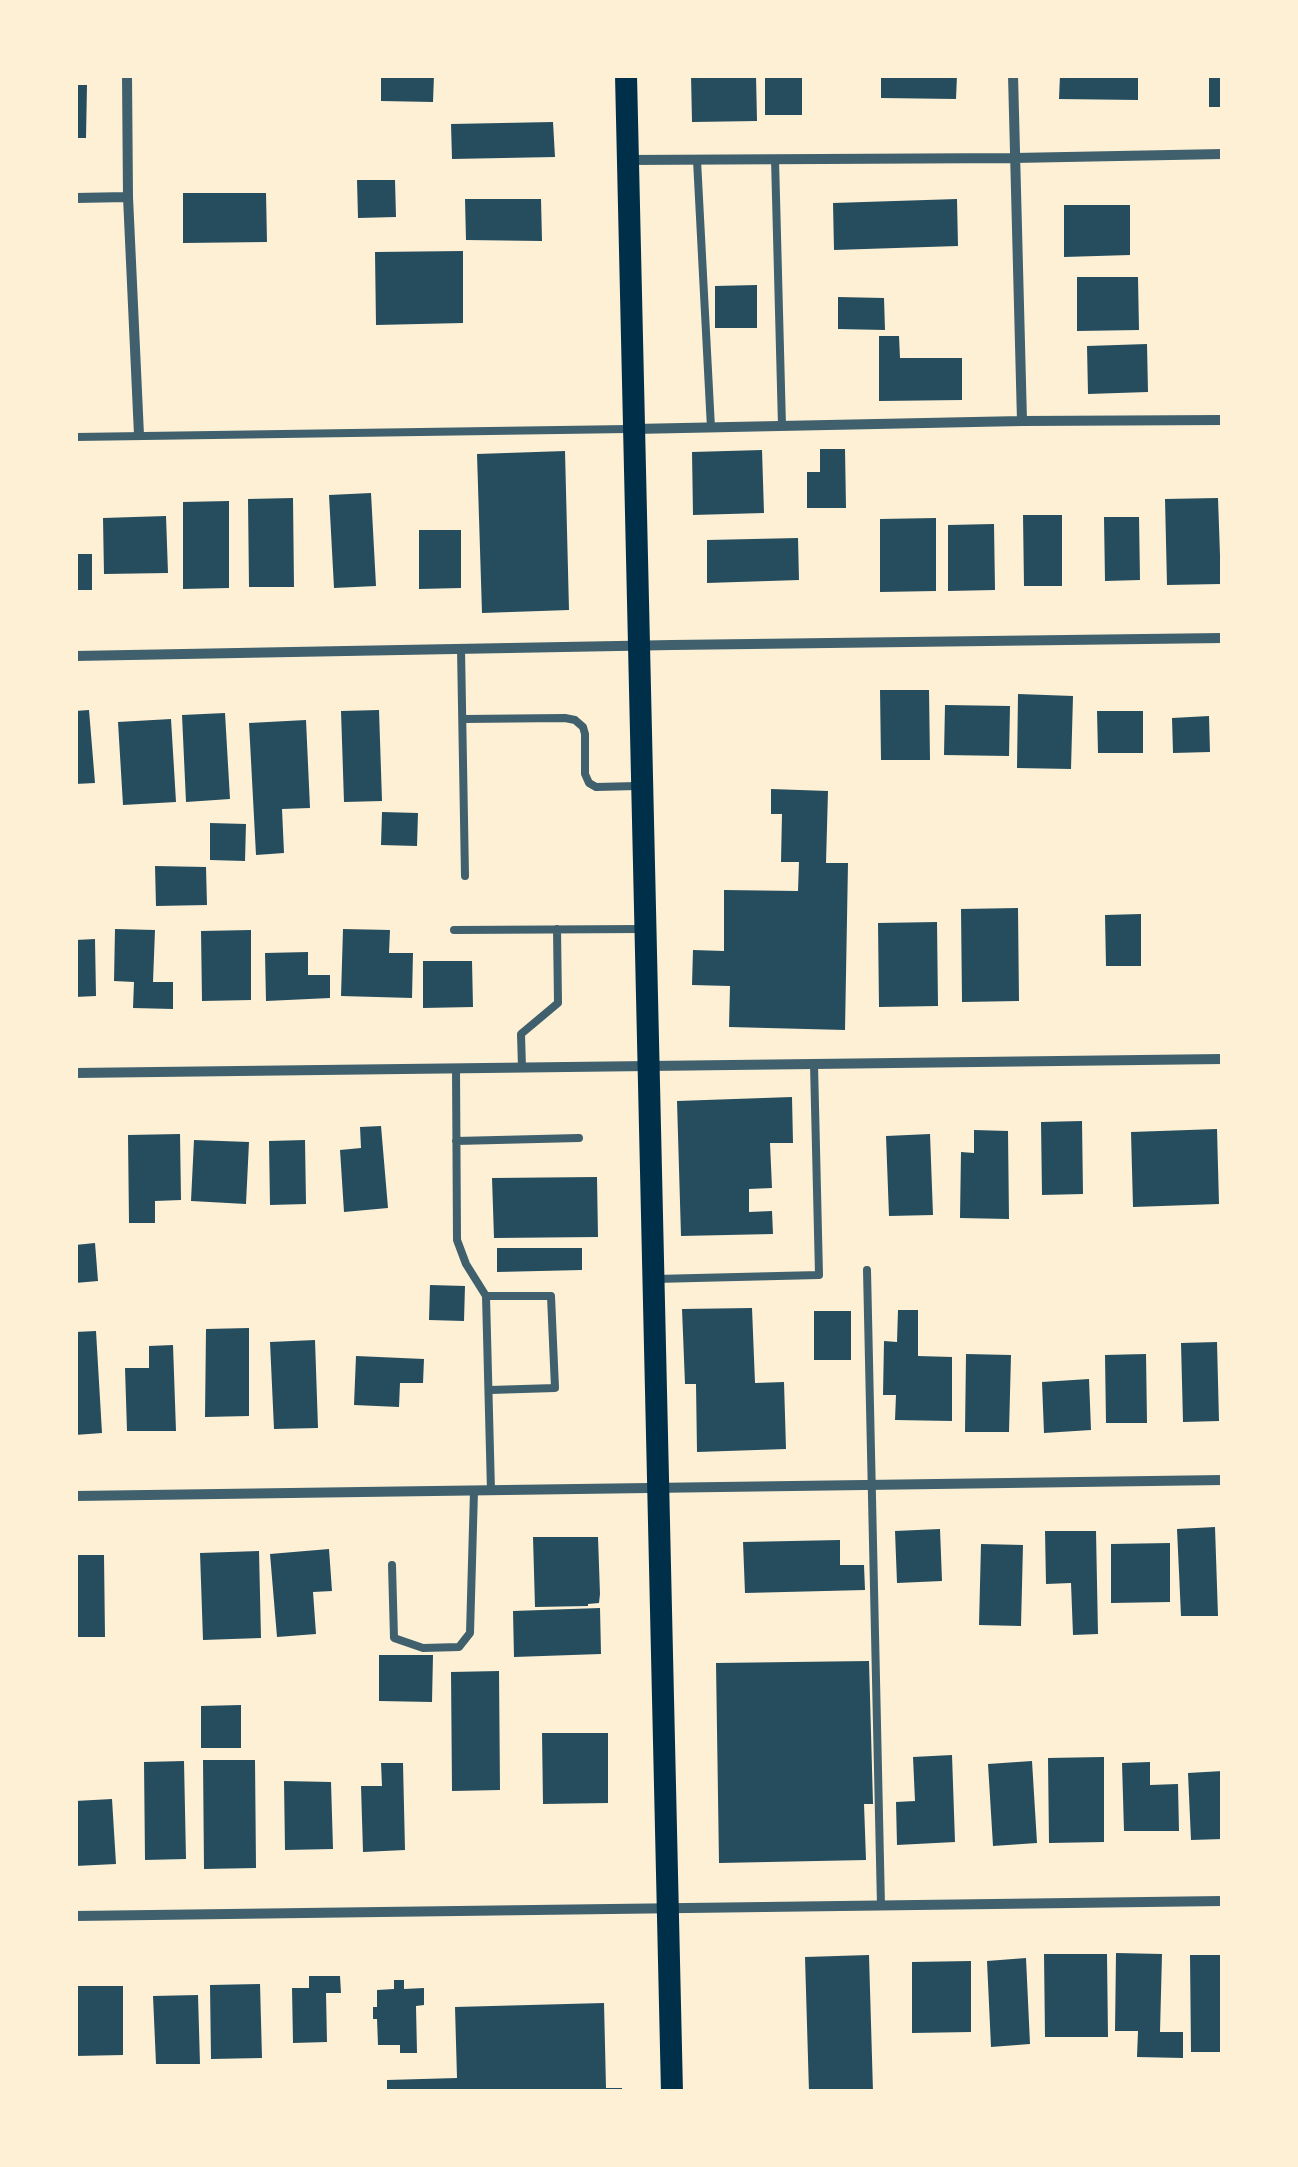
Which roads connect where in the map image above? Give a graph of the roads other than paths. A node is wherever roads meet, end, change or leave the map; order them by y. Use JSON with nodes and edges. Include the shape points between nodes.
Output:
{"nodes":[{"id":1,"x":127,"y":75,"type":"edge"},
{"id":2,"x":626,"y":75,"type":"edge"},
{"id":3,"x":1013,"y":75,"type":"edge"},
{"id":4,"x":1223,"y":154,"type":"edge"},
{"id":5,"x":1014,"y":158,"type":"junction"},
{"id":6,"x":627,"y":160,"type":"junction"},
{"id":7,"x":697,"y":160,"type":"junction"},
{"id":8,"x":775,"y":160,"type":"junction"},
{"id":9,"x":128,"y":197,"type":"junction"},
{"id":10,"x":75,"y":198,"type":"edge"},
{"id":11,"x":1223,"y":420,"type":"edge"},
{"id":12,"x":1022,"y":421,"type":"junction"},
{"id":13,"x":782,"y":426,"type":"junction"},
{"id":14,"x":710,"y":428,"type":"junction"},
{"id":15,"x":633,"y":429,"type":"junction"},
{"id":16,"x":139,"y":435,"type":"junction"},
{"id":17,"x":75,"y":437,"type":"edge"},
{"id":18,"x":1223,"y":638,"type":"edge"},
{"id":19,"x":639,"y":645,"type":"junction"},
{"id":20,"x":461,"y":649,"type":"junction"},
{"id":21,"x":75,"y":656,"type":"edge"},
{"id":22,"x":462,"y":719,"type":"junction"},
{"id":23,"x":642,"y":786,"type":"junction"},
{"id":24,"x":465,"y":876,"type":"dead end"},
{"id":25,"x":558,"y":929,"type":"junction"},
{"id":26,"x":645,"y":929,"type":"junction"},
{"id":27,"x":454,"y":930,"type":"dead end"},
{"id":28,"x":1223,"y":1059,"type":"edge"},
{"id":29,"x":814,"y":1064,"type":"junction"},
{"id":30,"x":648,"y":1066,"type":"junction"},
{"id":31,"x":522,"y":1068,"type":"junction"},
{"id":32,"x":456,"y":1069,"type":"junction"},
{"id":33,"x":75,"y":1073,"type":"edge"},
{"id":34,"x":578,"y":1138,"type":"dead end"},
{"id":35,"x":456,"y":1141,"type":"junction"},
{"id":36,"x":867,"y":1270,"type":"dead end"},
{"id":37,"x":653,"y":1278,"type":"junction"},
{"id":38,"x":486,"y":1296,"type":"junction"},
{"id":39,"x":490,"y":1390,"type":"junction"},
{"id":40,"x":1223,"y":1480,"type":"edge"},
{"id":41,"x":872,"y":1486,"type":"junction"},
{"id":42,"x":658,"y":1489,"type":"junction"},
{"id":43,"x":491,"y":1490,"type":"junction"},
{"id":44,"x":474,"y":1491,"type":"junction"},
{"id":45,"x":75,"y":1496,"type":"edge"},
{"id":46,"x":392,"y":1565,"type":"dead end"},
{"id":47,"x":1223,"y":1902,"type":"edge"},
{"id":48,"x":881,"y":1906,"type":"junction"},
{"id":49,"x":668,"y":1909,"type":"junction"},
{"id":50,"x":75,"y":1916,"type":"edge"},
{"id":51,"x":672,"y":2092,"type":"edge"}],
"edges":[{"from":1,"to":9,"type":"street"},
{"from":2,"to":6,"type":"main road"},
{"from":3,"to":5,"type":"street"},
{"from":4,"to":5,"type":"street"},
{"from":5,"to":8,"type":"street"},
{"from":5,"to":12,"type":"street"},
{"from":6,"to":7,"type":"street"},
{"from":6,"to":15,"type":"main road"},
{"from":7,"to":8,"type":"street"},
{"from":7,"to":14,"type":"lane"},
{"from":8,"to":13,"type":"lane"},
{"from":9,"to":10,"type":"street"},
{"from":9,"to":16,"type":"street"},
{"from":11,"to":12,"type":"street"},
{"from":12,"to":13,"type":"street"},
{"from":13,"to":14,"type":"street"},
{"from":14,"to":15,"type":"street"},
{"from":15,"to":16,"type":"lane"},
{"from":15,"to":19,"type":"main road"},
{"from":16,"to":17,"type":"lane"},
{"from":18,"to":19,"type":"street"},
{"from":19,"to":20,"type":"street"},
{"from":19,"to":23,"type":"main road"},
{"from":20,"to":21,"type":"street"},
{"from":20,"to":22,"type":"lane"},
{"from":22,"to":23,"type":"lane","via":[[576,720],[585,734],[588,783]]},
{"from":22,"to":24,"type":"lane"},
{"from":23,"to":26,"type":"main road"},
{"from":25,"to":26,"type":"lane"},
{"from":25,"to":27,"type":"lane"},
{"from":25,"to":31,"type":"lane","via":[[558,1003],[521,1034]]},
{"from":26,"to":30,"type":"main road"},
{"from":28,"to":29,"type":"street"},
{"from":29,"to":30,"type":"street"},
{"from":29,"to":37,"type":"lane","via":[[819,1275]]},
{"from":30,"to":31,"type":"street"},
{"from":30,"to":37,"type":"main road"},
{"from":31,"to":32,"type":"street"},
{"from":32,"to":33,"type":"street"},
{"from":32,"to":35,"type":"lane"},
{"from":34,"to":35,"type":"lane"},
{"from":35,"to":38,"type":"lane","via":[[457,1240]]},
{"from":36,"to":41,"type":"lane"},
{"from":37,"to":42,"type":"main road"},
{"from":38,"to":39,"type":"lane"},
{"from":38,"to":39,"type":"lane","via":[[551,1296],[555,1388]]},
{"from":39,"to":43,"type":"lane"},
{"from":40,"to":41,"type":"street"},
{"from":41,"to":42,"type":"street"},
{"from":41,"to":48,"type":"lane"},
{"from":42,"to":43,"type":"street"},
{"from":42,"to":49,"type":"main road"},
{"from":43,"to":44,"type":"street"},
{"from":44,"to":45,"type":"street"},
{"from":44,"to":46,"type":"lane","via":[[470,1633],[459,1647],[423,1648],[394,1638]]},
{"from":47,"to":48,"type":"street"},
{"from":48,"to":49,"type":"street"},
{"from":49,"to":50,"type":"street"},
{"from":49,"to":51,"type":"main road"}]}
